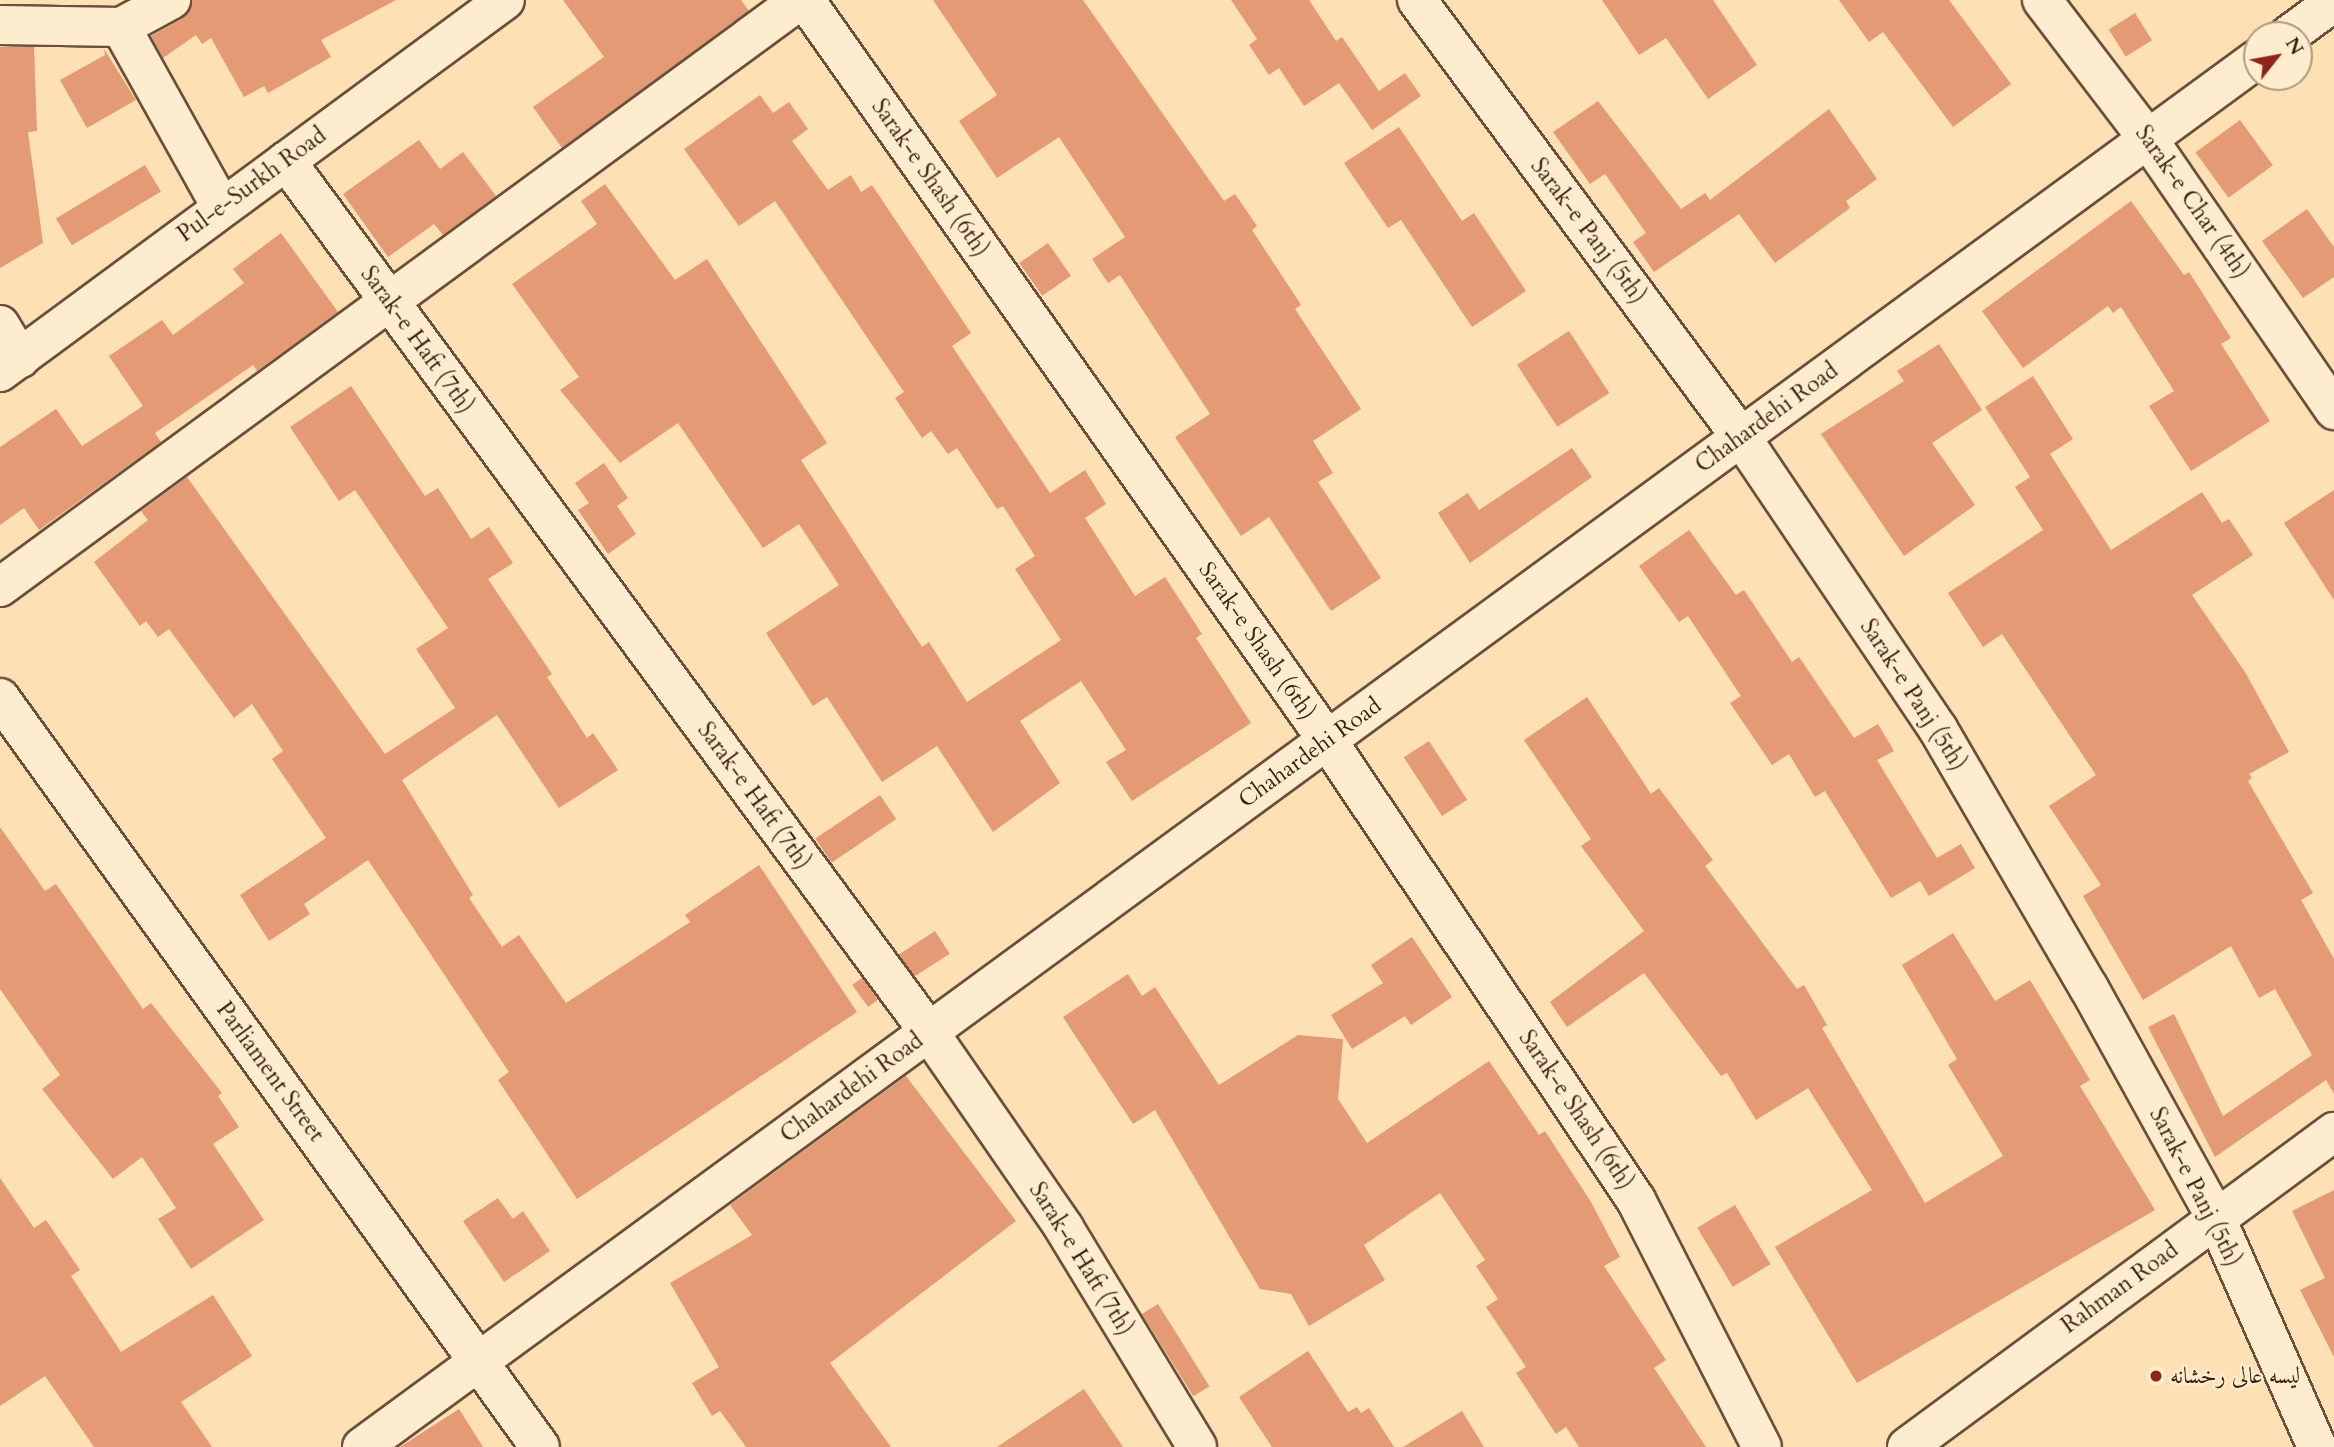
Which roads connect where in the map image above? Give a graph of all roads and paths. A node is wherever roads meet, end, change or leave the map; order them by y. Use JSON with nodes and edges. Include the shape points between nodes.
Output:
{"nodes":[{"id":1,"x":171,"y":0,"type":"edge"},
{"id":2,"x":505,"y":0,"type":"edge"},
{"id":3,"x":803,"y":0,"type":"edge"},
{"id":4,"x":1417,"y":0,"type":"edge"},
{"id":5,"x":2042,"y":0,"type":"edge"},
{"id":6,"x":2334,"y":2,"type":"edge"},
{"id":7,"x":9,"y":16,"type":"edge"},
{"id":8,"x":2308,"y":21,"type":"edge"},
{"id":9,"x":121,"y":27,"type":"junction"},
{"id":10,"x":2243,"y":69,"type":"edge"},
{"id":11,"x":2148,"y":139,"type":"junction"},
{"id":12,"x":286,"y":161,"type":"junction"},
{"id":13,"x":221,"y":207,"type":"junction"},
{"id":14,"x":389,"y":302,"type":"junction"},
{"id":15,"x":0,"y":325,"type":"edge"},
{"id":16,"x":10,"y":365,"type":"edge"},
{"id":17,"x":2334,"y":410,"type":"edge"},
{"id":18,"x":1741,"y":437,"type":"junction"},
{"id":19,"x":0,"y":587,"type":"edge"},
{"id":20,"x":0,"y":698,"type":"edge"},
{"id":21,"x":1327,"y":740,"type":"junction"},
{"id":22,"x":929,"y":1032,"type":"junction"},
{"id":23,"x":2334,"y":1132,"type":"edge"},
{"id":24,"x":2216,"y":1218,"type":"junction"},
{"id":25,"x":479,"y":1362,"type":"junction"},
{"id":26,"x":362,"y":1447,"type":"edge"},
{"id":27,"x":540,"y":1447,"type":"edge"},
{"id":28,"x":1197,"y":1447,"type":"edge"},
{"id":29,"x":1762,"y":1447,"type":"edge"},
{"id":30,"x":1907,"y":1447,"type":"edge"},
{"id":31,"x":2317,"y":1447,"type":"edge"}],
"edges":[{"from":1,"to":9,"type":"street"},
{"from":2,"to":12,"type":"street","name":"Pul-e-Surkh Road"},
{"from":3,"to":14,"type":"street"},
{"from":3,"to":21,"type":"street","name":"Sarak-e Shash (6th)"},
{"from":4,"to":18,"type":"street","name":"Sarak-e Panj (5th)"},
{"from":5,"to":11,"type":"street","name":"Sarak-e Char (4th)"},
{"from":6,"to":8,"type":"street"},
{"from":7,"to":9,"type":"street"},
{"from":9,"to":13,"type":"street"},
{"from":10,"to":11,"type":"street","name":"Chahardehi Road"},
{"from":11,"to":17,"type":"street","name":"Sarak-e Char (4th)"},
{"from":11,"to":18,"type":"street","name":"Chahardehi Road"},
{"from":12,"to":13,"type":"street","name":"Pul-e-Surkh Road"},
{"from":12,"to":14,"type":"street","name":"Sarak-e Haft (7th)"},
{"from":13,"to":16,"type":"street","name":"Pul-e-Surkh Road"},
{"from":14,"to":19,"type":"street"},
{"from":14,"to":22,"type":"street","name":"Sarak-e Haft (7th)"},
{"from":15,"to":16,"type":"street"},
{"from":18,"to":21,"type":"street","name":"Chahardehi Road"},
{"from":18,"to":24,"type":"street","name":"Sarak-e Panj (5th)","via":[[1938,729]]},
{"from":20,"to":25,"type":"street","name":"Parliament Street"},
{"from":21,"to":22,"type":"street","name":"Chahardehi Road"},
{"from":21,"to":29,"type":"street","name":"Sarak-e Shash (6th)","via":[[1636,1200]]},
{"from":22,"to":25,"type":"street","name":"Chahardehi Road"},
{"from":22,"to":28,"type":"street","name":"Sarak-e Haft (7th)","via":[[1064,1228]]},
{"from":23,"to":24,"type":"street","name":"Rahman Road"},
{"from":24,"to":30,"type":"street","name":"Rahman Road"},
{"from":24,"to":31,"type":"street","name":"Sarak-e Panj (5th)"},
{"from":25,"to":26,"type":"street","name":"Chahardehi Road"},
{"from":25,"to":27,"type":"street","name":"Parliament Street"}]}
